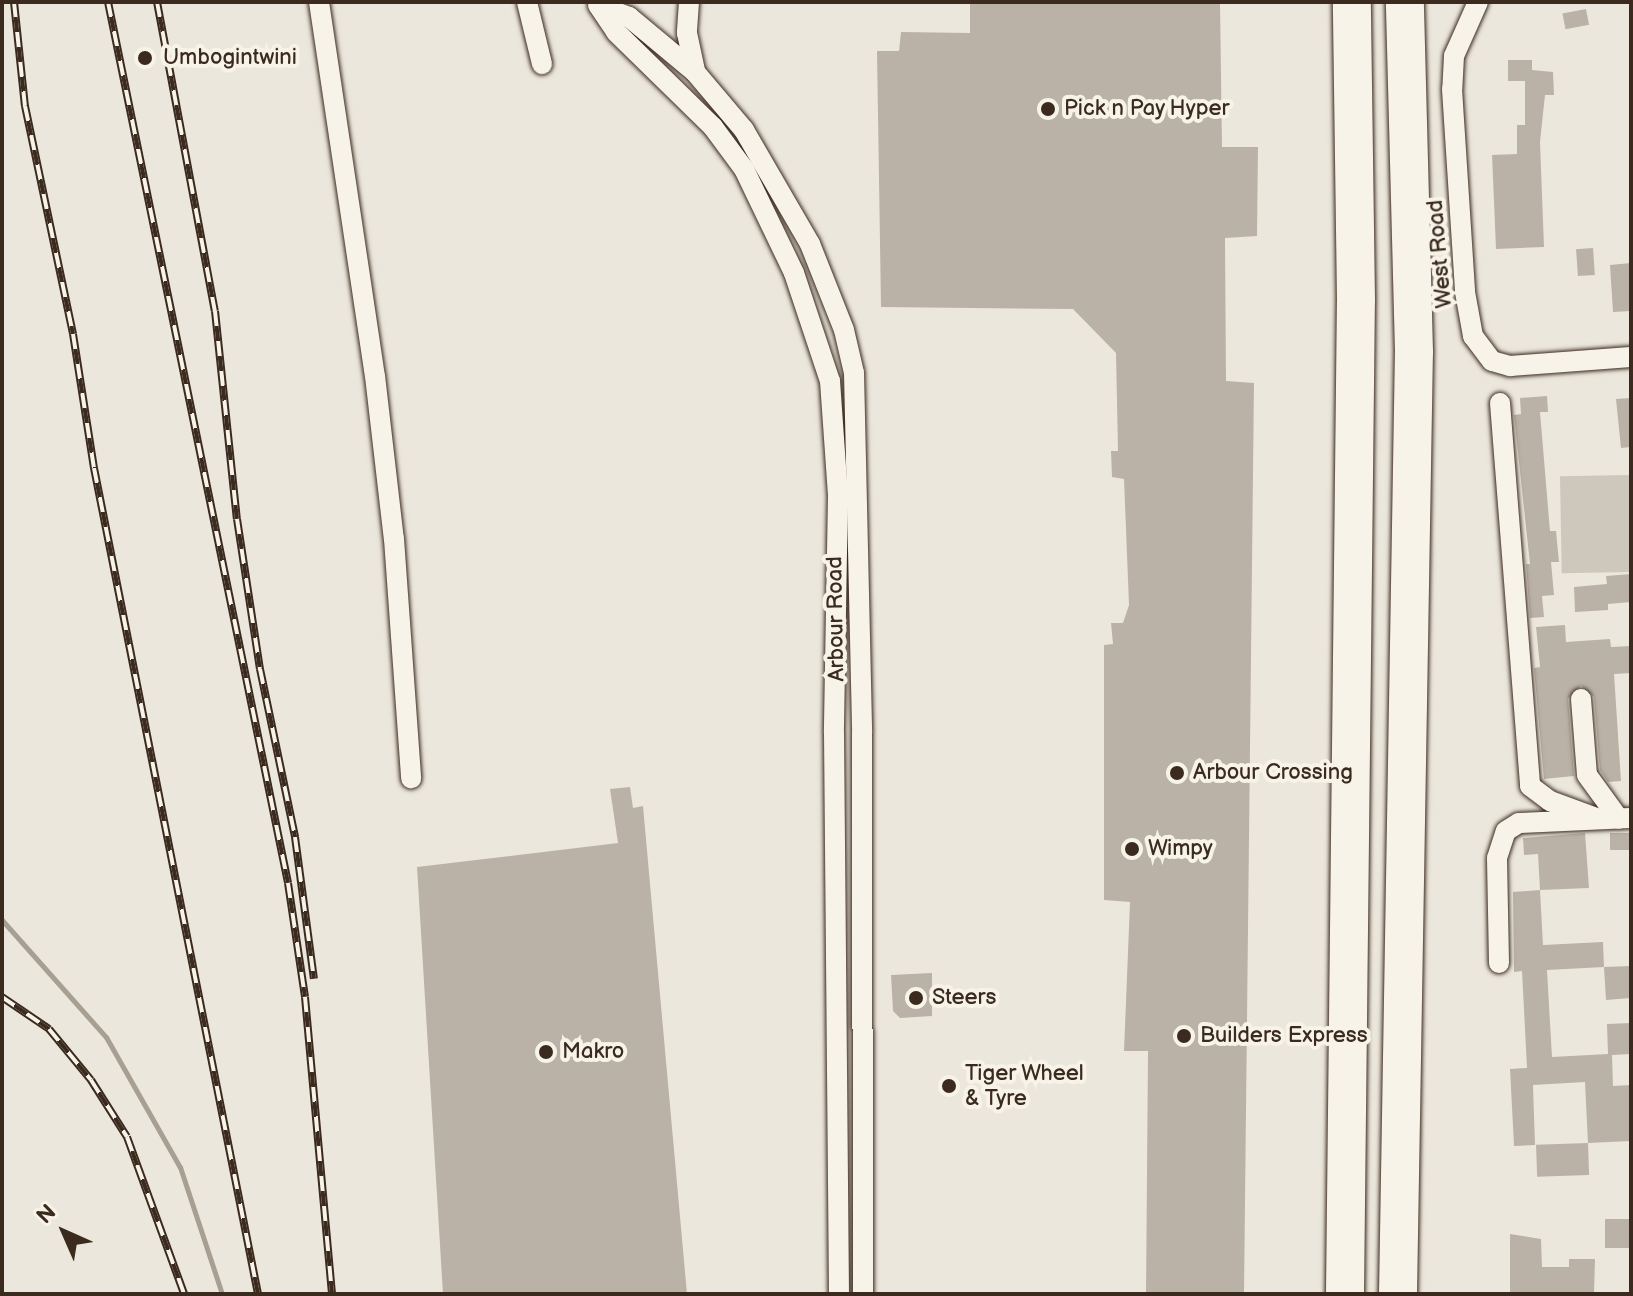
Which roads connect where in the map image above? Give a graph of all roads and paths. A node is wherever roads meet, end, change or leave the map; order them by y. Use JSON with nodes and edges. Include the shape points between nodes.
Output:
{"nodes":[{"id":1,"x":319,"y":2,"type":"edge"},
{"id":2,"x":527,"y":2,"type":"edge"},
{"id":3,"x":689,"y":2,"type":"edge"},
{"id":4,"x":1352,"y":2,"type":"edge"},
{"id":5,"x":1405,"y":2,"type":"edge"},
{"id":6,"x":1478,"y":2,"type":"edge"},
{"id":7,"x":597,"y":4,"type":"edge"},
{"id":8,"x":629,"y":17,"type":"edge"},
{"id":9,"x":542,"y":64,"type":"dead end"},
{"id":10,"x":695,"y":72,"type":"junction"},
{"id":11,"x":1631,"y":357,"type":"edge"},
{"id":12,"x":1500,"y":403,"type":"dead end"},
{"id":13,"x":1581,"y":699,"type":"dead end"},
{"id":14,"x":411,"y":778,"type":"dead end"},
{"id":15,"x":1616,"y":819,"type":"edge"},
{"id":16,"x":1499,"y":963,"type":"dead end"},
{"id":17,"x":839,"y":1294,"type":"edge"},
{"id":18,"x":863,"y":1294,"type":"edge"},
{"id":19,"x":1345,"y":1294,"type":"edge"},
{"id":20,"x":1398,"y":1294,"type":"edge"}],
"edges":[{"from":1,"to":14,"type":"street","via":[[377,391]]},
{"from":2,"to":9,"type":"street"},
{"from":3,"to":10,"type":"street","via":[[687,33]]},
{"from":4,"to":19,"type":"highway","via":[[1356,316]]},
{"from":5,"to":20,"type":"highway","via":[[1414,352]]},
{"from":6,"to":11,"type":"street","name":"West Road","via":[[1454,56],[1452,89],[1465,292],[1473,336],[1492,361],[1510,366]]},
{"from":7,"to":8,"type":"street"},
{"from":8,"to":10,"type":"street","name":"Arbour Road"},
{"from":8,"to":17,"type":"street","name":"Arbour Road","via":[[744,169],[794,273],[830,381],[838,495],[834,733]]},
{"from":10,"to":18,"type":"street","name":"Arbour Road","via":[[744,130],[783,191],[844,330],[854,373],[862,733]]},
{"from":12,"to":15,"type":"street","via":[[1528,776],[1540,796]]},
{"from":13,"to":15,"type":"street","via":[[1587,775]]},
{"from":15,"to":16,"type":"street","via":[[1519,823],[1501,837]]}]}
